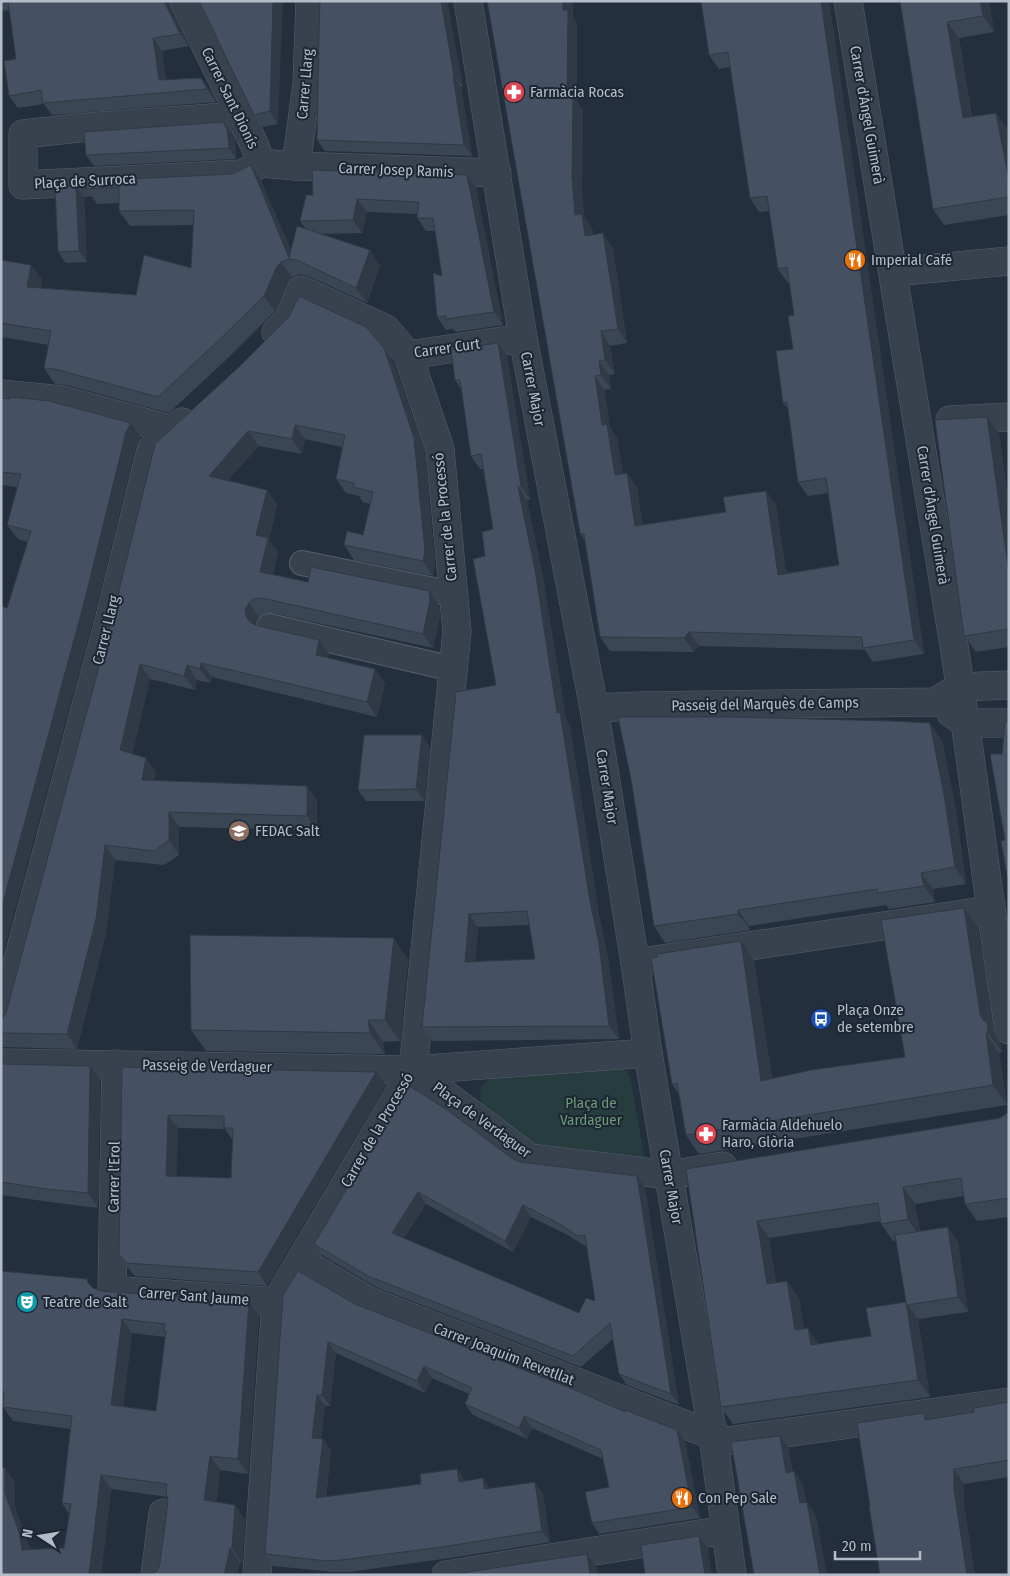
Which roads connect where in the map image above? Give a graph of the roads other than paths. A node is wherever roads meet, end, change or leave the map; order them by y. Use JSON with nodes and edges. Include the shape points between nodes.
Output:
{"nodes":[{"id":1,"x":184,"y":1,"type":"edge"},
{"id":2,"x":310,"y":1,"type":"edge"},
{"id":3,"x":468,"y":1,"type":"edge"},
{"id":4,"x":848,"y":1,"type":"edge"},
{"id":5,"x":239,"y":116,"type":"junction"},
{"id":6,"x":261,"y":163,"type":"junction"},
{"id":7,"x":296,"y":166,"type":"junction"},
{"id":8,"x":497,"y":173,"type":"junction"},
{"id":9,"x":1009,"y":261,"type":"edge"},
{"id":10,"x":894,"y":272,"type":"junction"},
{"id":11,"x":523,"y":338,"type":"junction"},
{"id":12,"x":261,"y":348,"type":"edge"},
{"id":13,"x":408,"y":354,"type":"junction"},
{"id":14,"x":1,"y":394,"type":"edge"},
{"id":15,"x":200,"y":405,"type":"edge"},
{"id":16,"x":1009,"y":417,"type":"edge"},
{"id":17,"x":919,"y":421,"type":"junction"},
{"id":18,"x":173,"y":430,"type":"junction"},
{"id":19,"x":302,"y":563,"type":"dead end"},
{"id":20,"x":453,"y":594,"type":"junction"},
{"id":21,"x":270,"y":626,"type":"edge"},
{"id":22,"x":453,"y":669,"type":"junction"},
{"id":23,"x":1009,"y":685,"type":"edge"},
{"id":24,"x":960,"y":687,"type":"junction"},
{"id":25,"x":935,"y":702,"type":"junction"},
{"id":26,"x":594,"y":708,"type":"junction"},
{"id":27,"x":965,"y":723,"type":"junction"},
{"id":28,"x":1009,"y":723,"type":"edge"},
{"id":29,"x":990,"y":910,"type":"junction"},
{"id":30,"x":1003,"y":961,"type":"edge"},
{"id":31,"x":635,"y":963,"type":"junction"},
{"id":32,"x":1,"y":1023,"type":"edge"},
{"id":33,"x":1009,"y":1030,"type":"edge"},
{"id":34,"x":648,"y":1053,"type":"junction"},
{"id":35,"x":1,"y":1063,"type":"edge"},
{"id":36,"x":116,"y":1064,"type":"junction"},
{"id":37,"x":413,"y":1070,"type":"junction"},
{"id":38,"x":746,"y":1162,"type":"edge"},
{"id":39,"x":669,"y":1175,"type":"junction"},
{"id":40,"x":301,"y":1261,"type":"junction"},
{"id":41,"x":112,"y":1290,"type":"joint"},
{"id":42,"x":276,"y":1302,"type":"junction"},
{"id":43,"x":1009,"y":1402,"type":"edge"},
{"id":44,"x":713,"y":1436,"type":"junction"},
{"id":45,"x":163,"y":1513,"type":"dead end"},
{"id":46,"x":725,"y":1530,"type":"junction"},
{"id":47,"x":155,"y":1575,"type":"edge"},
{"id":48,"x":257,"y":1575,"type":"edge"},
{"id":49,"x":446,"y":1575,"type":"edge"},
{"id":50,"x":732,"y":1575,"type":"edge"}],
"edges":[{"from":1,"to":5,"type":"street","name":"Carrer Sant Dionís"},
{"from":2,"to":7,"type":"street","name":"Carrer Llarg","via":[[306,84]]},
{"from":3,"to":8,"type":"street","name":"Carrer Major"},
{"from":4,"to":10,"type":"street","name":"Carrer d'Àngel Guimerà"},
{"from":5,"to":6,"type":"street","name":"Carrer Sant Dionís"},
{"from":5,"to":6,"type":"street","name":"Plaça de Surroca","via":[[23,134],[22,185],[242,174]]},
{"from":6,"to":7,"type":"street","name":"Carrer Sant Dionís"},
{"from":7,"to":8,"type":"street","name":"Carrer Josep Ramis"},
{"from":8,"to":11,"type":"street","name":"Carrer Major"},
{"from":9,"to":10,"type":"street"},
{"from":10,"to":17,"type":"street","name":"Carrer d'Àngel Guimerà"},
{"from":11,"to":13,"type":"street","name":"Carrer Curt"},
{"from":11,"to":26,"type":"street","name":"Carrer Major"},
{"from":12,"to":13,"type":"street","name":"Carrer Curt","via":[[288,320],[302,290],[386,329]]},
{"from":13,"to":20,"type":"street","name":"Carrer de la Processó","via":[[440,449]]},
{"from":14,"to":18,"type":"street","via":[[62,400]]},
{"from":15,"to":18,"type":"street","name":"Carrer Llarg"},
{"from":16,"to":17,"type":"street"},
{"from":17,"to":24,"type":"street","name":"Carrer d'Àngel Guimerà"},
{"from":18,"to":32,"type":"street","name":"Carrer Llarg","via":[[151,450],[110,617]]},
{"from":19,"to":20,"type":"street","name":"Carrer de la Processó"},
{"from":20,"to":22,"type":"street","name":"Carrer de la Processó","via":[[457,631]]},
{"from":21,"to":22,"type":"street"},
{"from":22,"to":37,"type":"street","name":"Carrer de la Processó"},
{"from":23,"to":24,"type":"street"},
{"from":24,"to":25,"type":"street"},
{"from":24,"to":27,"type":"street","name":"Carrer d'Àngel Guimerà"},
{"from":25,"to":26,"type":"street","name":"Passeig del Marquès de Camps"},
{"from":25,"to":27,"type":"street"},
{"from":26,"to":31,"type":"street","name":"Carrer Major"},
{"from":27,"to":28,"type":"street"},
{"from":27,"to":29,"type":"street","name":"Carrer d'Àngel Guimerà"},
{"from":29,"to":30,"type":"street","name":"Carrer d'Àngel Guimerà"},
{"from":29,"to":31,"type":"street"},
{"from":30,"to":33,"type":"street","name":"Carrer d'Àngel Guimerà"},
{"from":31,"to":34,"type":"street","name":"Carrer Major"},
{"from":34,"to":37,"type":"street","name":"Plaça de Verdaguer"},
{"from":34,"to":39,"type":"street","name":"Carrer Major"},
{"from":35,"to":36,"type":"street","name":"Passeig de Verdaguer"},
{"from":36,"to":37,"type":"street","name":"Passeig de Verdaguer"},
{"from":36,"to":41,"type":"street","name":"Carrer l'Erol"},
{"from":37,"to":39,"type":"street","name":"Plaça de Verdaguer","via":[[530,1158]]},
{"from":37,"to":40,"type":"street","name":"Carrer de la Processó"},
{"from":38,"to":39,"type":"street","name":"Plaça de Verdaguer"},
{"from":39,"to":44,"type":"street","name":"Carrer Major"},
{"from":40,"to":42,"type":"street","name":"Carrer de la Processó"},
{"from":40,"to":44,"type":"street","name":"Carrer Joaquim Revetllat","via":[[369,1301]]},
{"from":41,"to":42,"type":"street","name":"Carrer Sant Jaume"},
{"from":42,"to":48,"type":"street","name":"Carrer de la Processó"},
{"from":43,"to":44,"type":"street","name":"Carrer Joaquim Revetllat","via":[[726,1441]]},
{"from":44,"to":46,"type":"street","name":"Carrer Major"},
{"from":45,"to":47,"type":"street"},
{"from":46,"to":49,"type":"street"},
{"from":46,"to":50,"type":"street","name":"Carrer Major"}]}
